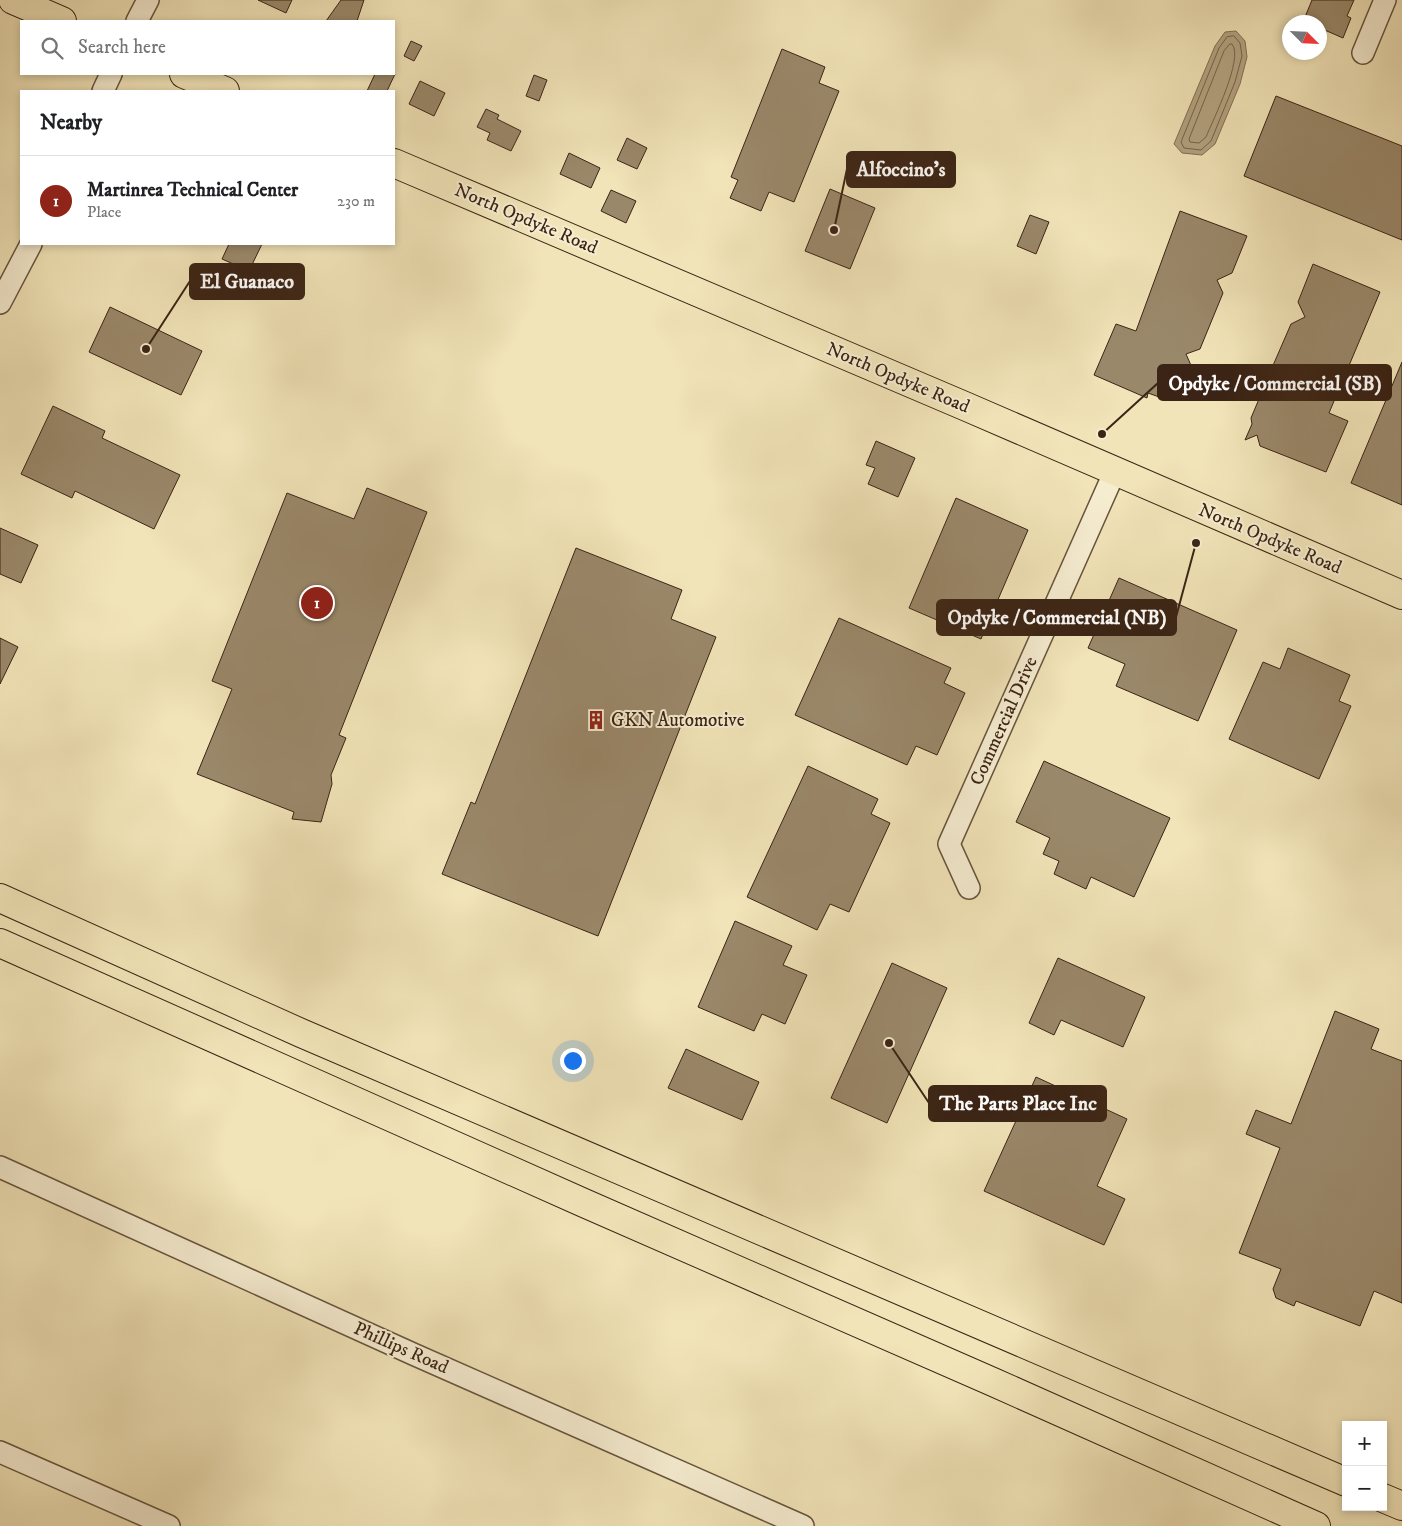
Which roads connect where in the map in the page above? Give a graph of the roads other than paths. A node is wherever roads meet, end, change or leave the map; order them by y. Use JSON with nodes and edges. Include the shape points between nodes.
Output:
{"nodes":[{"id":1,"x":13,"y":0,"type":"edge"},
{"id":2,"x":148,"y":0,"type":"edge"},
{"id":3,"x":1384,"y":0,"type":"edge"},
{"id":4,"x":60,"y":20,"type":"edge"},
{"id":5,"x":138,"y":20,"type":"edge"},
{"id":6,"x":1363,"y":53,"type":"dead end"},
{"id":7,"x":112,"y":75,"type":"edge"},
{"id":8,"x":186,"y":75,"type":"edge"},
{"id":9,"x":104,"y":90,"type":"edge"},
{"id":10,"x":223,"y":90,"type":"edge"},
{"id":11,"x":395,"y":163,"type":"edge"},
{"id":12,"x":30,"y":245,"type":"edge"},
{"id":13,"x":0,"y":304,"type":"edge"},
{"id":14,"x":1115,"y":471,"type":"junction"},
{"id":15,"x":1402,"y":595,"type":"edge"},
{"id":16,"x":969,"y":888,"type":"dead end"},
{"id":17,"x":0,"y":898,"type":"edge"},
{"id":18,"x":0,"y":943,"type":"edge"},
{"id":19,"x":0,"y":1167,"type":"edge"},
{"id":20,"x":0,"y":1452,"type":"edge"},
{"id":21,"x":1342,"y":1480,"type":"edge"},
{"id":22,"x":1387,"y":1500,"type":"edge"},
{"id":23,"x":1402,"y":1506,"type":"edge"},
{"id":24,"x":169,"y":1526,"type":"edge"},
{"id":25,"x":802,"y":1526,"type":"edge"},
{"id":26,"x":1316,"y":1526,"type":"edge"}],
"edges":[{"from":1,"to":4,"type":"main road"},
{"from":2,"to":5,"type":"street"},
{"from":3,"to":6,"type":"street"},
{"from":7,"to":9,"type":"street"},
{"from":8,"to":10,"type":"main road"},
{"from":11,"to":14,"type":"main road","name":"North Opdyke Road"},
{"from":12,"to":13,"type":"street"},
{"from":14,"to":15,"type":"main road","name":"North Opdyke Road"},
{"from":14,"to":16,"type":"street","name":"Commercial Drive","via":[[949,844]]},
{"from":17,"to":21,"type":"main road","via":[[311,1037]]},
{"from":18,"to":26,"type":"main road"},
{"from":19,"to":25,"type":"street","name":"Phillips Road"},
{"from":20,"to":24,"type":"street"},
{"from":22,"to":23,"type":"main road"}]}
